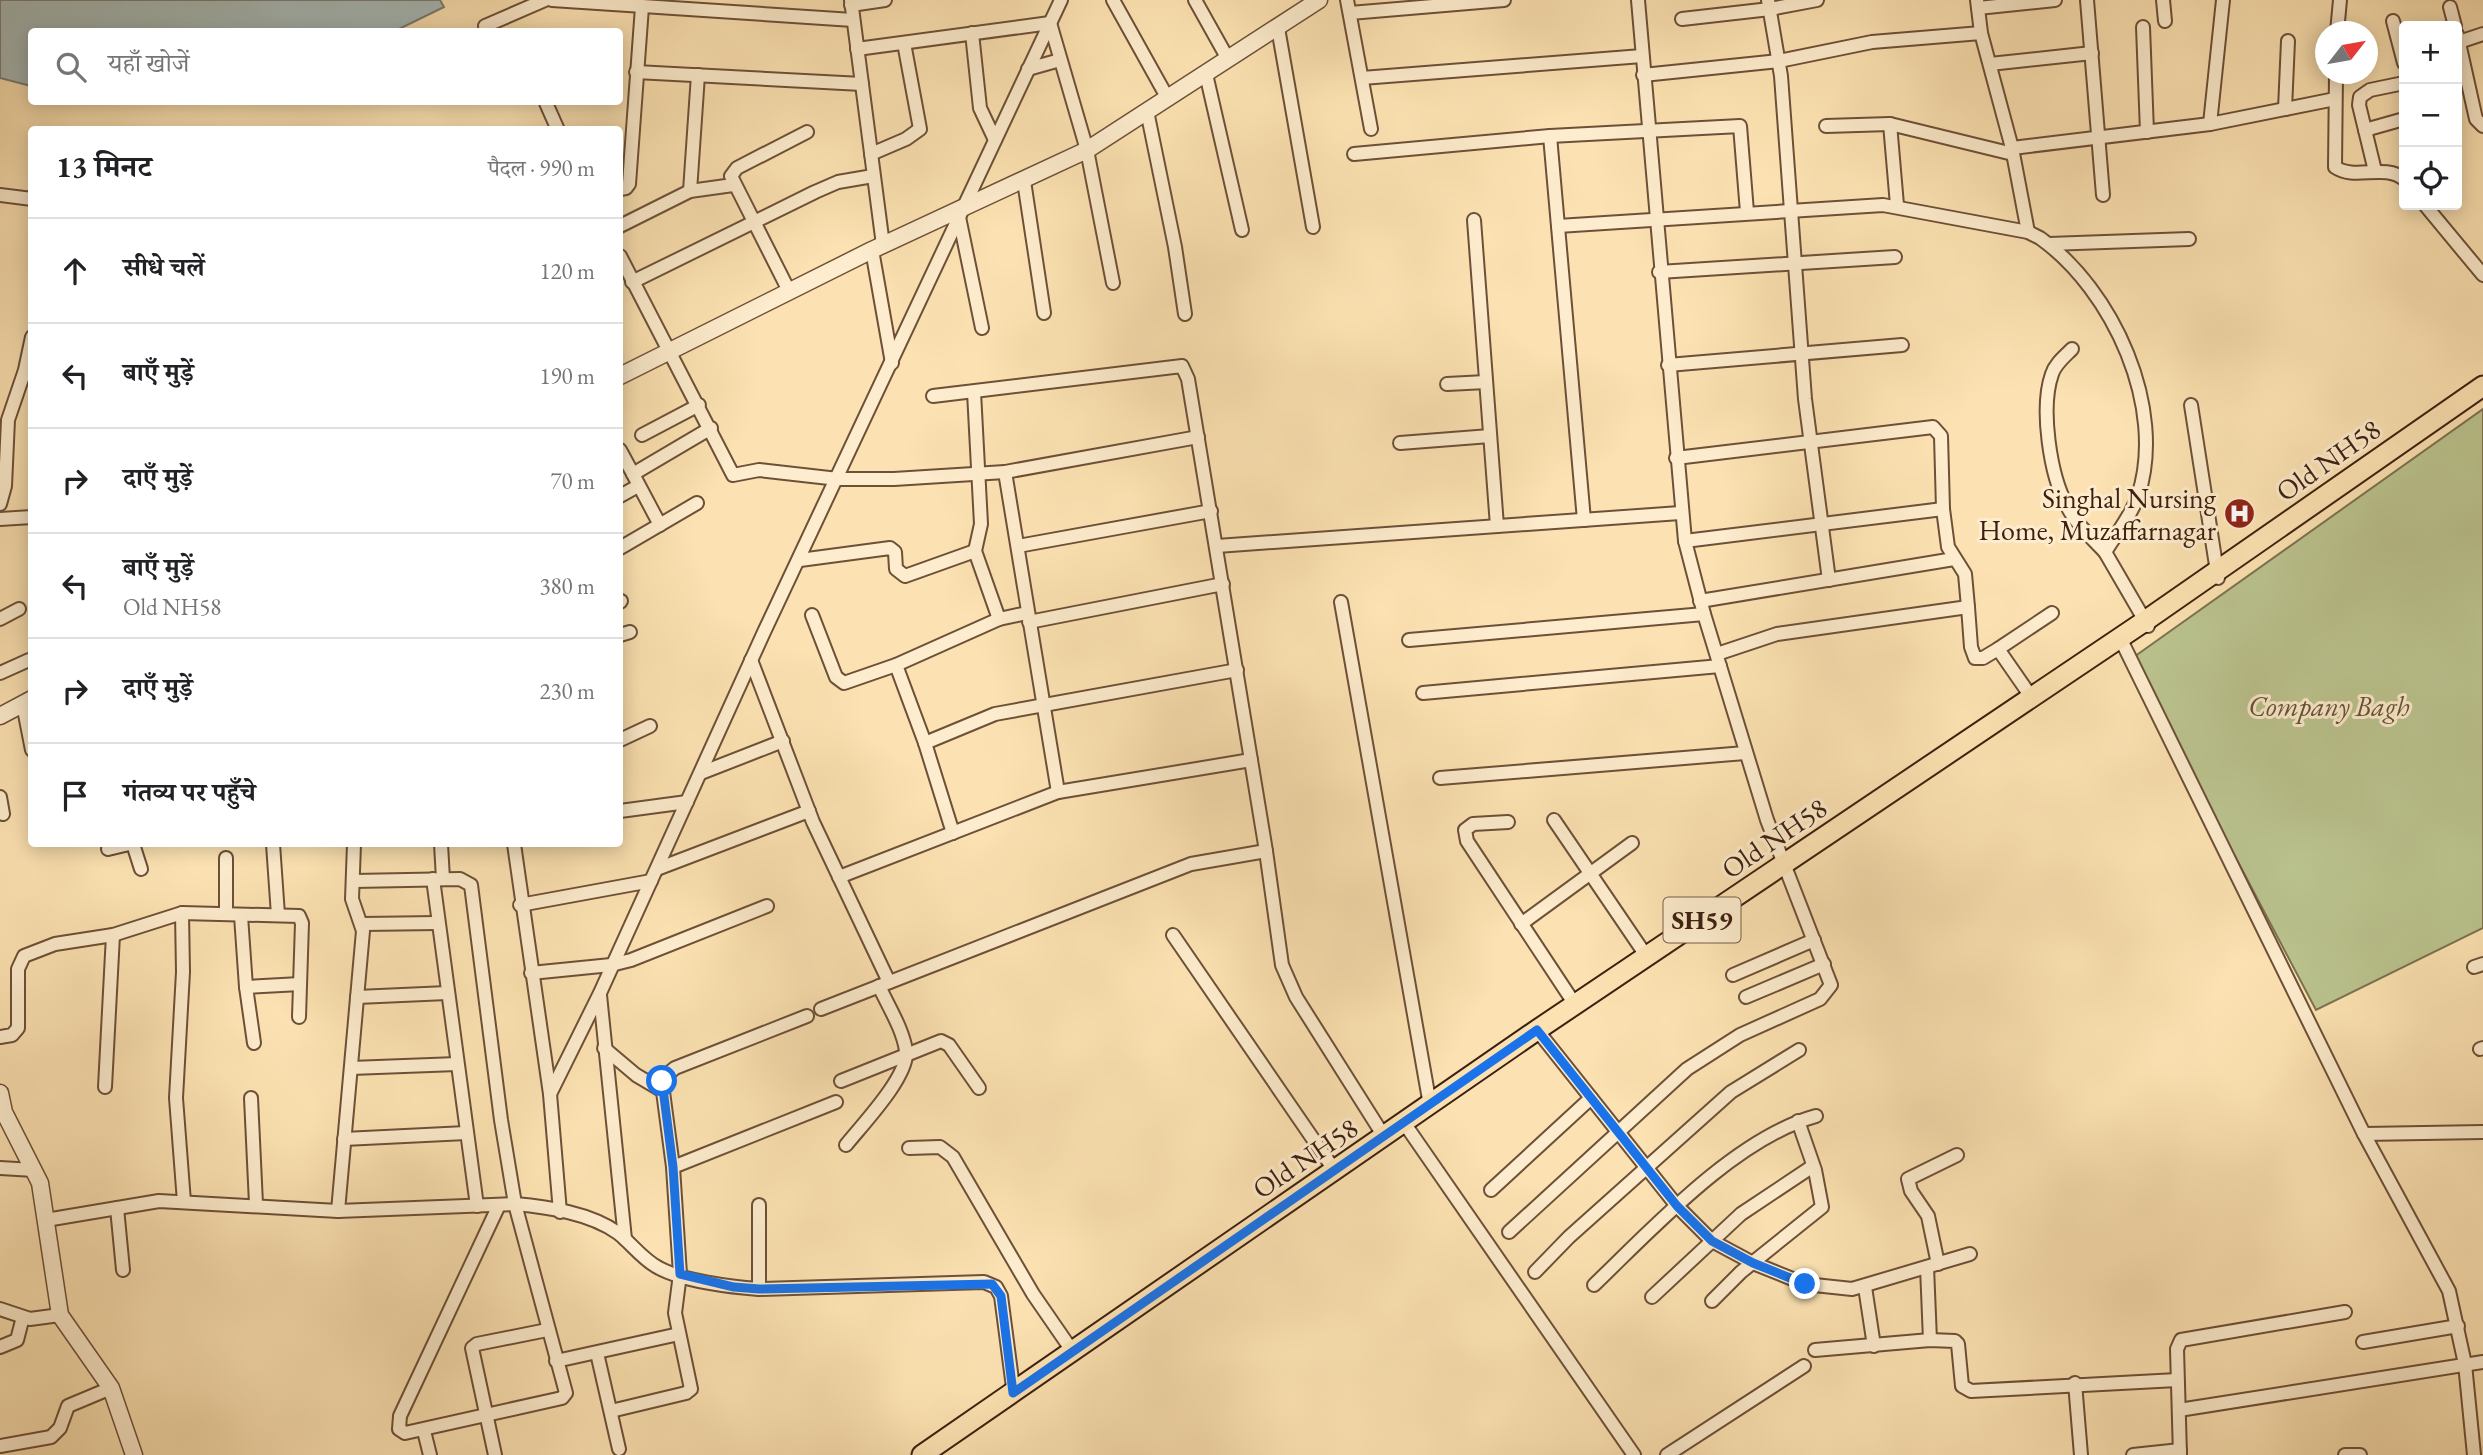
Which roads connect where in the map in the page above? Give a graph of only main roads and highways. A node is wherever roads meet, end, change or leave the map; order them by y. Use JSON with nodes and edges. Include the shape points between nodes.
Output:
{"nodes":[{"id":1,"x":2483,"y":386,"type":"edge"},
{"id":2,"x":2483,"y":398,"type":"edge"},
{"id":3,"x":2217,"y":577,"type":"junction"},
{"id":4,"x":2147,"y":625,"type":"junction"},
{"id":5,"x":2040,"y":696,"type":"junction"},
{"id":6,"x":1785,"y":870,"type":"junction"},
{"id":7,"x":1540,"y":1034,"type":"junction"},
{"id":8,"x":1015,"y":1396,"type":"junction"},
{"id":9,"x":922,"y":1455,"type":"edge"},
{"id":10,"x":937,"y":1455,"type":"edge"}],
"edges":[{"from":1,"to":3,"type":"main road","name":"Old NH58","number":"SH59"},
{"from":2,"to":3,"type":"main road","name":"Old NH58","number":"SH59"},
{"from":3,"to":4,"type":"main road","name":"Old NH58","number":"SH59"},
{"from":4,"to":5,"type":"main road","name":"Old NH58","number":"SH59"},
{"from":4,"to":5,"type":"main road","name":"Old NH58","number":"SH59","via":[[2124,646]]},
{"from":5,"to":6,"type":"main road","name":"Old NH58","number":"SH59"},
{"from":6,"to":7,"type":"main road","name":"Old NH58","number":"SH59"},
{"from":6,"to":7,"type":"main road","name":"Old NH58","number":"SH59","via":[[1647,957]]},
{"from":7,"to":8,"type":"main road","name":"Old NH58","number":"SH59","via":[[1409,1130]]},
{"from":7,"to":8,"type":"main road","name":"Old NH58","number":"SH59","via":[[1430,1105]]},
{"from":8,"to":9,"type":"main road","name":"Old NH58","number":"SH59"},
{"from":8,"to":10,"type":"main road","name":"Old NH58","number":"SH59"}]}
